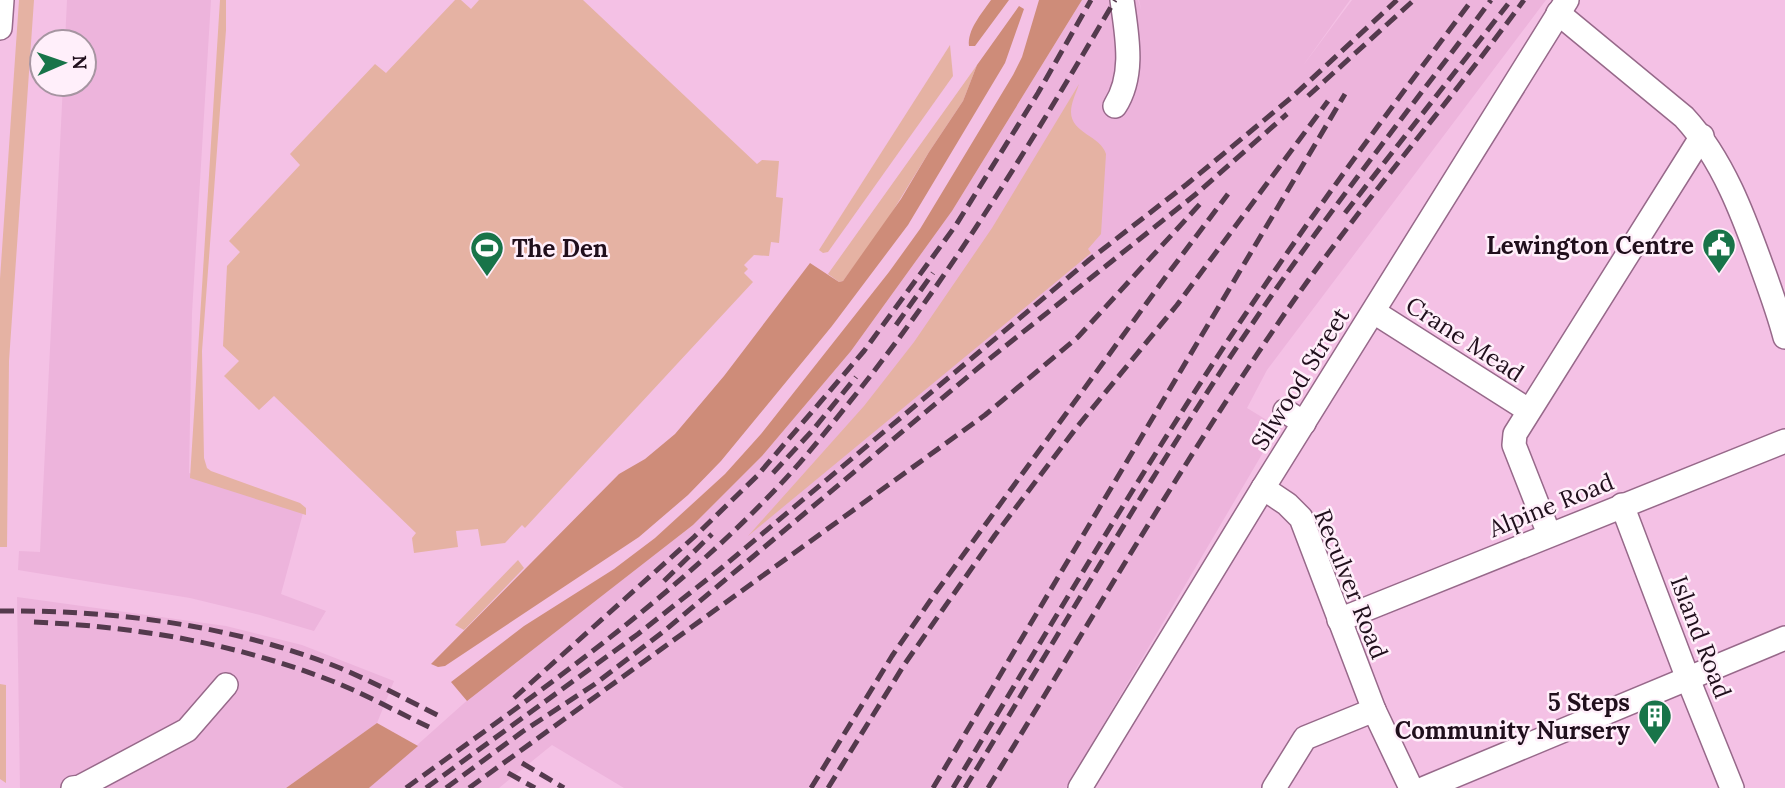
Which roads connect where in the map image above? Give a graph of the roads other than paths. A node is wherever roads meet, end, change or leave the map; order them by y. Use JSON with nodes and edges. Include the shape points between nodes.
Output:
{"nodes":[{"id":1,"x":2,"y":0,"type":"edge"},
{"id":2,"x":1122,"y":0,"type":"edge"},
{"id":3,"x":1563,"y":6,"type":"edge"},
{"id":4,"x":0,"y":28,"type":"edge"},
{"id":5,"x":1115,"y":106,"type":"dead end"},
{"id":6,"x":1702,"y":136,"type":"junction"},
{"id":7,"x":1374,"y":312,"type":"junction"},
{"id":8,"x":1785,"y":337,"type":"edge"},
{"id":9,"x":1528,"y":410,"type":"junction"},
{"id":10,"x":1785,"y":441,"type":"edge"},
{"id":11,"x":1263,"y":488,"type":"junction"},
{"id":12,"x":1622,"y":505,"type":"junction"},
{"id":13,"x":1549,"y":534,"type":"junction"},
{"id":14,"x":1339,"y":620,"type":"junction"},
{"id":15,"x":1785,"y":638,"type":"edge"},
{"id":16,"x":1688,"y":679,"type":"junction"},
{"id":17,"x":226,"y":685,"type":"dead end"},
{"id":18,"x":1374,"y":710,"type":"junction"},
{"id":19,"x":73,"y":788,"type":"edge"},
{"id":20,"x":1080,"y":788,"type":"edge"},
{"id":21,"x":1275,"y":788,"type":"edge"},
{"id":22,"x":1411,"y":788,"type":"edge"},
{"id":23,"x":1425,"y":788,"type":"edge"},
{"id":24,"x":1732,"y":788,"type":"edge"}],
"edges":[{"from":1,"to":4,"type":"street"},
{"from":2,"to":5,"type":"street","via":[[1128,72]]},
{"from":3,"to":6,"type":"street"},
{"from":3,"to":7,"type":"street","name":"Silwood Street"},
{"from":6,"to":8,"type":"street","via":[[1738,208]]},
{"from":6,"to":9,"type":"street"},
{"from":7,"to":9,"type":"street","name":"Crane Mead"},
{"from":7,"to":11,"type":"street","name":"Silwood Street","via":[[1294,417]]},
{"from":9,"to":13,"type":"street","via":[[1514,445]]},
{"from":10,"to":12,"type":"street","name":"Alpine Road"},
{"from":11,"to":14,"type":"street","name":"Reculver Road","via":[[1301,518]]},
{"from":11,"to":20,"type":"street","name":"Silwood Street"},
{"from":12,"to":13,"type":"street","name":"Alpine Road"},
{"from":12,"to":16,"type":"street","name":"Island Road"},
{"from":13,"to":14,"type":"street","name":"Alpine Road"},
{"from":14,"to":18,"type":"street","name":"Reculver Road"},
{"from":15,"to":16,"type":"street"},
{"from":16,"to":23,"type":"street"},
{"from":16,"to":24,"type":"street","name":"Island Road"},
{"from":17,"to":19,"type":"street","via":[[187,730]]},
{"from":18,"to":21,"type":"street","via":[[1305,738]]},
{"from":18,"to":22,"type":"street","name":"Reculver Road"}]}
